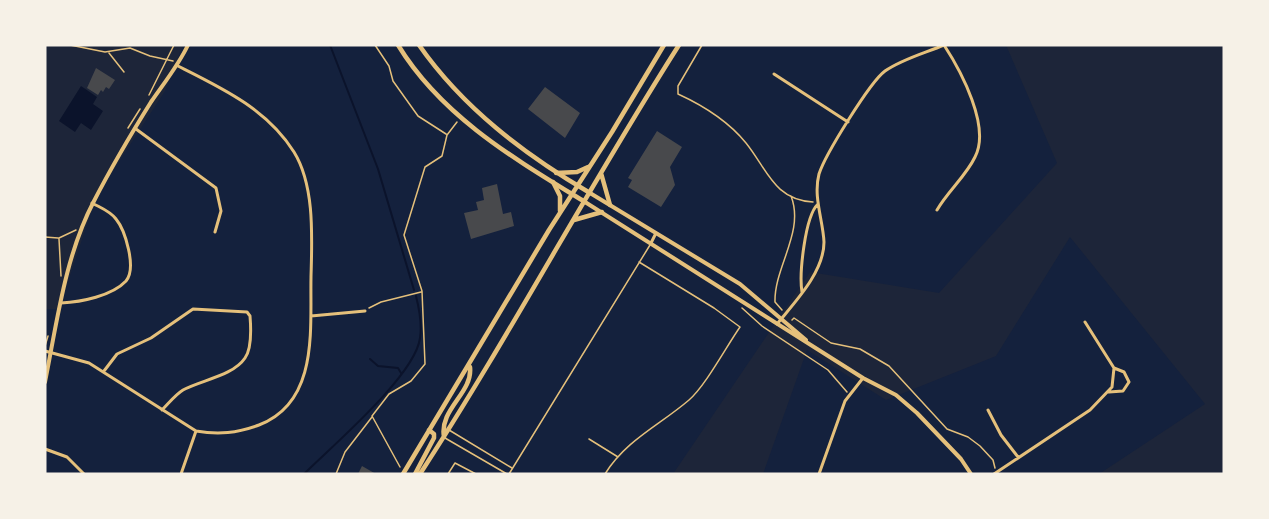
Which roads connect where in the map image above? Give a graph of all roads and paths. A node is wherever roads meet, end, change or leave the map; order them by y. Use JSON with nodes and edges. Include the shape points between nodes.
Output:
{"nodes":[{"id":1,"x":70,"y":45,"type":"edge"},
{"id":2,"x":188,"y":45,"type":"edge"},
{"id":3,"x":375,"y":45,"type":"edge"},
{"id":4,"x":398,"y":45,"type":"edge"},
{"id":5,"x":419,"y":45,"type":"edge"},
{"id":6,"x":664,"y":45,"type":"edge"},
{"id":7,"x":679,"y":45,"type":"edge"},
{"id":8,"x":702,"y":45,"type":"edge"},
{"id":9,"x":944,"y":45,"type":"edge"},
{"id":10,"x":109,"y":52,"type":"junction"},
{"id":11,"x":179,"y":65,"type":"junction"},
{"id":12,"x":124,"y":72,"type":"dead end"},
{"id":13,"x":774,"y":74,"type":"dead end"},
{"id":14,"x":460,"y":117,"type":"junction"},
{"id":15,"x":848,"y":122,"type":"junction"},
{"id":16,"x":136,"y":129,"type":"junction"},
{"id":17,"x":447,"y":135,"type":"junction"},
{"id":18,"x":590,"y":165,"type":"junction"},
{"id":19,"x":556,"y":173,"type":"junction"},
{"id":20,"x":601,"y":173,"type":"junction"},
{"id":21,"x":553,"y":182,"type":"junction"},
{"id":22,"x":578,"y":185,"type":"junction"},
{"id":23,"x":590,"y":192,"type":"junction"},
{"id":24,"x":572,"y":194,"type":"junction"},
{"id":25,"x":790,"y":196,"type":"junction"},
{"id":26,"x":585,"y":202,"type":"junction"},
{"id":27,"x":92,"y":203,"type":"junction"},
{"id":28,"x":818,"y":203,"type":"junction"},
{"id":29,"x":610,"y":205,"type":"junction"},
{"id":30,"x":937,"y":210,"type":"dead end"},
{"id":31,"x":560,"y":212,"type":"junction"},
{"id":32,"x":602,"y":212,"type":"junction"},
{"id":33,"x":574,"y":220,"type":"junction"},
{"id":34,"x":215,"y":232,"type":"dead end"},
{"id":35,"x":656,"y":232,"type":"junction"},
{"id":36,"x":45,"y":237,"type":"edge"},
{"id":37,"x":651,"y":243,"type":"junction"},
{"id":38,"x":639,"y":262,"type":"junction"},
{"id":39,"x":61,"y":277,"type":"dead end"},
{"id":40,"x":422,"y":291,"type":"junction"},
{"id":41,"x":802,"y":292,"type":"junction"},
{"id":42,"x":61,"y":303,"type":"junction"},
{"id":43,"x":739,"y":305,"type":"dead end"},
{"id":44,"x":365,"y":310,"type":"joint"},
{"id":45,"x":786,"y":313,"type":"junction"},
{"id":46,"x":311,"y":316,"type":"junction"},
{"id":47,"x":782,"y":319,"type":"junction"},
{"id":48,"x":1086,"y":322,"type":"dead end"},
{"id":49,"x":777,"y":324,"type":"junction"},
{"id":50,"x":789,"y":325,"type":"junction"},
{"id":51,"x":50,"y":329,"type":"dead end"},
{"id":52,"x":45,"y":349,"type":"edge"},
{"id":53,"x":818,"y":350,"type":"junction"},
{"id":54,"x":51,"y":352,"type":"junction"},
{"id":55,"x":470,"y":366,"type":"junction"},
{"id":56,"x":1114,"y":368,"type":"junction"},
{"id":57,"x":104,"y":371,"type":"junction"},
{"id":58,"x":863,"y":378,"type":"junction"},
{"id":59,"x":45,"y":382,"type":"edge"},
{"id":60,"x":1109,"y":392,"type":"junction"},
{"id":61,"x":850,"y":395,"type":"junction"},
{"id":62,"x":162,"y":410,"type":"junction"},
{"id":63,"x":988,"y":410,"type":"dead end"},
{"id":64,"x":372,"y":416,"type":"junction"},
{"id":65,"x":429,"y":430,"type":"junction"},
{"id":66,"x":448,"y":430,"type":"junction"},
{"id":67,"x":196,"y":431,"type":"junction"},
{"id":68,"x":444,"y":437,"type":"junction"},
{"id":69,"x":589,"y":439,"type":"dead end"},
{"id":70,"x":45,"y":448,"type":"edge"},
{"id":71,"x":618,"y":457,"type":"junction"},
{"id":72,"x":1018,"y":457,"type":"junction"},
{"id":73,"x":400,"y":468,"type":"dead end"},
{"id":74,"x":512,"y":468,"type":"junction"},
{"id":75,"x":995,"y":473,"type":"edge"},
{"id":76,"x":84,"y":474,"type":"edge"},
{"id":77,"x":181,"y":474,"type":"edge"},
{"id":78,"x":336,"y":474,"type":"edge"},
{"id":79,"x":403,"y":474,"type":"edge"},
{"id":80,"x":415,"y":474,"type":"edge"},
{"id":81,"x":420,"y":474,"type":"edge"},
{"id":82,"x":448,"y":474,"type":"edge"},
{"id":83,"x":476,"y":474,"type":"edge"},
{"id":84,"x":508,"y":474,"type":"edge"},
{"id":85,"x":605,"y":474,"type":"edge"},
{"id":86,"x":819,"y":474,"type":"edge"},
{"id":87,"x":971,"y":474,"type":"edge"}],
"edges":[{"from":1,"to":10,"type":"path"},
{"from":2,"to":11,"type":"street"},
{"from":3,"to":17,"type":"path","via":[[389,66],[393,81],[418,116]]},
{"from":4,"to":14,"type":"main road","via":[[430,90]]},
{"from":5,"to":19,"type":"main road","via":[[471,106]]},
{"from":6,"to":18,"type":"main road"},
{"from":7,"to":20,"type":"main road"},
{"from":8,"to":25,"type":"path","via":[[678,86],[678,94],[723,121],[746,142],[770,179]]},
{"from":9,"to":15,"type":"street","via":[[884,72]]},
{"from":9,"to":30,"type":"street","via":[[978,117],[981,144],[975,159]]},
{"from":10,"to":11,"type":"path","via":[[130,48],[169,58]]},
{"from":10,"to":12,"type":"path"},
{"from":11,"to":16,"type":"street"},
{"from":11,"to":46,"type":"street","via":[[249,104],[294,153],[305,183],[312,237]]},
{"from":13,"to":15,"type":"street"},
{"from":14,"to":17,"type":"path"},
{"from":14,"to":21,"type":"main road","via":[[489,141]]},
{"from":15,"to":28,"type":"street","via":[[819,174]]},
{"from":16,"to":27,"type":"street"},
{"from":16,"to":34,"type":"street","via":[[216,188],[221,211]]},
{"from":17,"to":40,"type":"path","via":[[442,156],[424,167],[404,235]]},
{"from":18,"to":19,"type":"main road","via":[[577,172]]},
{"from":18,"to":22,"type":"main road"},
{"from":19,"to":22,"type":"main road"},
{"from":20,"to":23,"type":"main road"},
{"from":20,"to":29,"type":"main road"},
{"from":21,"to":24,"type":"main road"},
{"from":21,"to":31,"type":"main road","via":[[560,196]]},
{"from":22,"to":23,"type":"main road"},
{"from":22,"to":24,"type":"main road"},
{"from":23,"to":26,"type":"main road"},
{"from":23,"to":29,"type":"street"},
{"from":24,"to":26,"type":"main road"},
{"from":24,"to":31,"type":"main road"},
{"from":25,"to":28,"type":"path"},
{"from":25,"to":45,"type":"path","via":[[795,207],[793,228],[774,292],[775,302]]},
{"from":26,"to":32,"type":"street"},
{"from":26,"to":33,"type":"main road"},
{"from":27,"to":42,"type":"street"},
{"from":27,"to":42,"type":"street","via":[[119,223],[130,275],[125,282],[91,299]]},
{"from":28,"to":41,"type":"street","via":[[808,229],[800,278]]},
{"from":28,"to":41,"type":"street","via":[[824,244],[819,264]]},
{"from":29,"to":35,"type":"street"},
{"from":31,"to":55,"type":"main road"},
{"from":32,"to":33,"type":"main road"},
{"from":32,"to":37,"type":"street"},
{"from":33,"to":66,"type":"main road"},
{"from":35,"to":37,"type":"street"},
{"from":35,"to":47,"type":"street","via":[[740,284]]},
{"from":36,"to":39,"type":"path","via":[[59,238]]},
{"from":37,"to":38,"type":"lane"},
{"from":37,"to":49,"type":"street"},
{"from":38,"to":71,"type":"lane","via":[[740,327],[690,399],[642,433]]},
{"from":38,"to":74,"type":"lane"},
{"from":40,"to":44,"type":"path"},
{"from":40,"to":64,"type":"path","via":[[425,364],[411,381],[389,394]]},
{"from":41,"to":45,"type":"street"},
{"from":42,"to":54,"type":"street"},
{"from":43,"to":61,"type":"path","via":[[762,326],[828,370]]},
{"from":44,"to":46,"type":"street"},
{"from":45,"to":47,"type":"street"},
{"from":46,"to":67,"type":"street","via":[[308,362],[303,381],[288,405],[267,422],[248,429],[228,434]]},
{"from":47,"to":49,"type":"street"},
{"from":47,"to":50,"type":"street"},
{"from":48,"to":56,"type":"street"},
{"from":49,"to":53,"type":"street"},
{"from":50,"to":53,"type":"street"},
{"from":50,"to":75,"type":"path","via":[[794,318],[831,343],[860,349],[889,366],[947,429],[980,446],[993,460]]},
{"from":51,"to":52,"type":"path"},
{"from":52,"to":54,"type":"street"},
{"from":53,"to":58,"type":"street"},
{"from":54,"to":57,"type":"street"},
{"from":54,"to":59,"type":"street"},
{"from":55,"to":65,"type":"main road"},
{"from":55,"to":68,"type":"main road","via":[[470,376],[444,418]]},
{"from":56,"to":60,"type":"street"},
{"from":56,"to":60,"type":"street","via":[[1124,372],[1130,382],[1123,391]]},
{"from":57,"to":62,"type":"street"},
{"from":57,"to":62,"type":"street","via":[[117,354],[151,338],[193,309],[246,312],[251,325],[245,359],[184,389]]},
{"from":58,"to":61,"type":"street"},
{"from":58,"to":87,"type":"street","via":[[896,394]]},
{"from":60,"to":72,"type":"street","via":[[1082,416]]},
{"from":61,"to":86,"type":"street"},
{"from":62,"to":67,"type":"street"},
{"from":63,"to":72,"type":"street"},
{"from":64,"to":73,"type":"path"},
{"from":64,"to":78,"type":"path","via":[[345,452]]},
{"from":65,"to":79,"type":"main road"},
{"from":65,"to":80,"type":"main road","via":[[434,438]]},
{"from":66,"to":68,"type":"main road"},
{"from":66,"to":74,"type":"lane"},
{"from":67,"to":77,"type":"street"},
{"from":68,"to":81,"type":"main road"},
{"from":68,"to":84,"type":"lane"},
{"from":69,"to":71,"type":"lane"},
{"from":70,"to":76,"type":"street","via":[[67,457]]},
{"from":71,"to":85,"type":"lane"},
{"from":72,"to":75,"type":"street"},
{"from":74,"to":84,"type":"lane"},
{"from":82,"to":83,"type":"lane","via":[[457,463]]}]}
